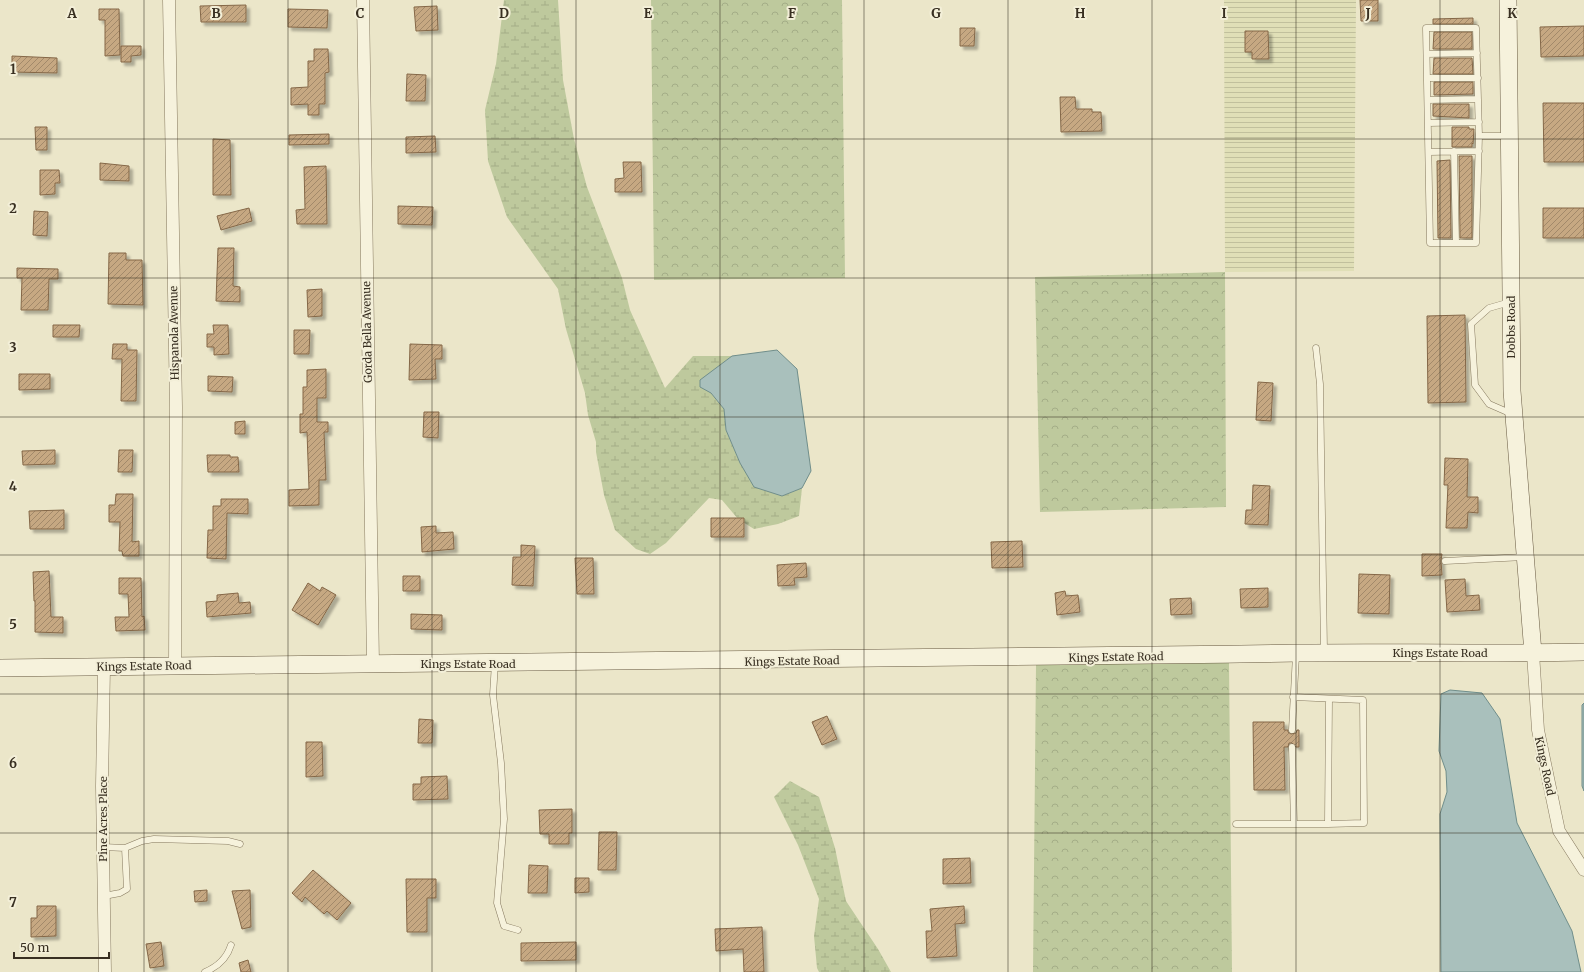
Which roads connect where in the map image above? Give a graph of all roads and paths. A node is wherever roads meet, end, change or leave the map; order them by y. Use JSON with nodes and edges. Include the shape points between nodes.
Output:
{"nodes":[{"id":1,"x":169,"y":0,"type":"edge"},
{"id":2,"x":363,"y":0,"type":"edge"},
{"id":3,"x":1508,"y":0,"type":"edge"},
{"id":4,"x":1477,"y":53,"type":"junction"},
{"id":5,"x":1427,"y":54,"type":"junction"},
{"id":6,"x":1427,"y":78,"type":"junction"},
{"id":7,"x":1478,"y":78,"type":"junction"},
{"id":8,"x":1478,"y":99,"type":"junction"},
{"id":9,"x":1428,"y":100,"type":"junction"},
{"id":10,"x":1479,"y":122,"type":"junction"},
{"id":11,"x":1428,"y":123,"type":"junction"},
{"id":12,"x":1479,"y":136,"type":"junction"},
{"id":13,"x":1510,"y":136,"type":"junction"},
{"id":14,"x":1454,"y":151,"type":"junction"},
{"id":15,"x":1479,"y":151,"type":"junction"},
{"id":16,"x":1429,"y":152,"type":"junction"},
{"id":17,"x":1456,"y":243,"type":"junction"},
{"id":18,"x":1511,"y":302,"type":"junction"},
{"id":19,"x":1316,"y":348,"type":"dead end"},
{"id":20,"x":1514,"y":415,"type":"junction"},
{"id":21,"x":1525,"y":557,"type":"junction"},
{"id":22,"x":1445,"y":561,"type":"dead end"},
{"id":23,"x":1584,"y":652,"type":"edge"},
{"id":24,"x":1296,"y":653,"type":"junction"},
{"id":25,"x":1324,"y":653,"type":"junction"},
{"id":26,"x":1533,"y":654,"type":"junction"},
{"id":27,"x":494,"y":663,"type":"junction"},
{"id":28,"x":373,"y":664,"type":"junction"},
{"id":29,"x":175,"y":666,"type":"junction"},
{"id":30,"x":104,"y":667,"type":"junction"},
{"id":31,"x":0,"y":668,"type":"edge"},
{"id":32,"x":1293,"y":697,"type":"junction"},
{"id":33,"x":1328,"y":699,"type":"junction"},
{"id":34,"x":1292,"y":730,"type":"dead end"},
{"id":35,"x":1292,"y":747,"type":"dead end"},
{"id":36,"x":1236,"y":824,"type":"dead end"},
{"id":37,"x":1294,"y":824,"type":"junction"},
{"id":38,"x":1328,"y":824,"type":"junction"},
{"id":39,"x":240,"y":844,"type":"dead end"},
{"id":40,"x":103,"y":847,"type":"junction"},
{"id":41,"x":125,"y":848,"type":"junction"},
{"id":42,"x":1584,"y":870,"type":"edge"},
{"id":43,"x":104,"y":896,"type":"junction"},
{"id":44,"x":518,"y":930,"type":"dead end"},
{"id":45,"x":231,"y":945,"type":"dead end"},
{"id":46,"x":105,"y":972,"type":"edge"},
{"id":47,"x":205,"y":972,"type":"edge"}],
"edges":[{"from":1,"to":29,"type":"street","name":"Hispanola Avenue","via":[[176,407]]},
{"from":2,"to":28,"type":"street","name":"Gorda Bella Avenue"},
{"from":3,"to":13,"type":"street","name":"Dobbs Road"},
{"from":4,"to":5,"type":"lane"},
{"from":4,"to":5,"type":"lane","via":[[1476,28],[1426,28]]},
{"from":4,"to":7,"type":"lane"},
{"from":5,"to":6,"type":"lane"},
{"from":6,"to":7,"type":"lane"},
{"from":6,"to":9,"type":"lane"},
{"from":7,"to":8,"type":"lane"},
{"from":8,"to":9,"type":"lane"},
{"from":8,"to":10,"type":"lane"},
{"from":9,"to":11,"type":"lane"},
{"from":10,"to":11,"type":"lane"},
{"from":10,"to":12,"type":"lane"},
{"from":11,"to":16,"type":"lane"},
{"from":12,"to":13,"type":"lane"},
{"from":12,"to":15,"type":"lane"},
{"from":13,"to":18,"type":"street","name":"Dobbs Road"},
{"from":14,"to":15,"type":"lane"},
{"from":14,"to":16,"type":"lane"},
{"from":14,"to":17,"type":"lane"},
{"from":15,"to":17,"type":"lane","via":[[1476,243]]},
{"from":16,"to":17,"type":"lane","via":[[1430,243]]},
{"from":18,"to":20,"type":"street","name":"Dobbs Road"},
{"from":18,"to":20,"type":"lane","via":[[1489,308],[1471,324],[1478,391],[1488,404]]},
{"from":19,"to":25,"type":"lane","via":[[1320,384]]},
{"from":20,"to":21,"type":"street","name":"Dobbs Road"},
{"from":21,"to":22,"type":"lane"},
{"from":21,"to":26,"type":"street","name":"Dobbs Road"},
{"from":23,"to":26,"type":"street","name":"Kings Estate Road"},
{"from":24,"to":25,"type":"street","name":"Kings Estate Road"},
{"from":24,"to":27,"type":"street","name":"Kings Estate Road","via":[[1056,658]]},
{"from":24,"to":32,"type":"lane"},
{"from":25,"to":26,"type":"street","name":"Kings Estate Road"},
{"from":26,"to":42,"type":"street","name":"Kings Road","via":[[1538,730],[1559,831]]},
{"from":27,"to":28,"type":"street","name":"Kings Estate Road"},
{"from":27,"to":44,"type":"lane","via":[[492,695],[501,763],[504,819],[497,903],[504,926]]},
{"from":28,"to":29,"type":"street","name":"Kings Estate Road"},
{"from":29,"to":30,"type":"street","name":"Kings Estate Road"},
{"from":30,"to":31,"type":"street","name":"Kings Estate Road"},
{"from":30,"to":40,"type":"street","name":"Pine Acres Place"},
{"from":32,"to":33,"type":"lane"},
{"from":32,"to":34,"type":"lane"},
{"from":33,"to":38,"type":"lane"},
{"from":33,"to":38,"type":"lane","via":[[1363,700],[1364,823]]},
{"from":35,"to":37,"type":"lane"},
{"from":36,"to":37,"type":"lane"},
{"from":37,"to":38,"type":"lane"},
{"from":39,"to":41,"type":"lane","via":[[228,841],[154,839]]},
{"from":40,"to":41,"type":"lane"},
{"from":40,"to":43,"type":"street","name":"Pine Acres Place"},
{"from":41,"to":43,"type":"lane","via":[[127,889]]},
{"from":43,"to":46,"type":"street","name":"Pine Acres Place"},
{"from":45,"to":47,"type":"lane","via":[[228,954],[214,968]]}]}
